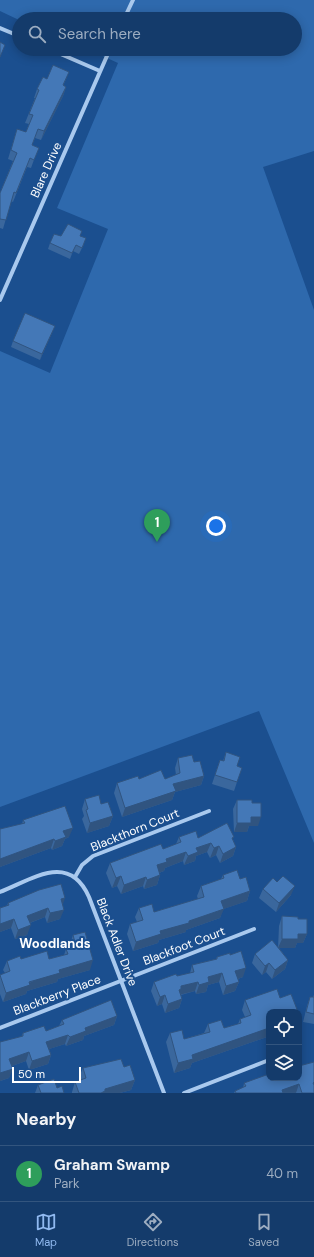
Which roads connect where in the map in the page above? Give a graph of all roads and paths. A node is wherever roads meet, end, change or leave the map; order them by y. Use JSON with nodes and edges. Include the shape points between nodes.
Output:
{"nodes":[{"id":1,"x":133,"y":0,"type":"edge"},
{"id":2,"x":127,"y":12,"type":"edge"},
{"id":3,"x":0,"y":28,"type":"edge"},
{"id":4,"x":12,"y":33,"type":"edge"},
{"id":5,"x":65,"y":56,"type":"edge"},
{"id":6,"x":107,"y":56,"type":"edge"},
{"id":7,"x":100,"y":71,"type":"junction"},
{"id":8,"x":0,"y":300,"type":"edge"},
{"id":9,"x":209,"y":811,"type":"dead end"},
{"id":10,"x":75,"y":876,"type":"junction"},
{"id":11,"x":0,"y":892,"type":"edge"},
{"id":12,"x":254,"y":929,"type":"dead end"},
{"id":13,"x":121,"y":981,"type":"junction"},
{"id":14,"x":0,"y":1028,"type":"edge"},
{"id":15,"x":266,"y":1061,"type":"edge"},
{"id":16,"x":164,"y":1093,"type":"edge"},
{"id":17,"x":184,"y":1093,"type":"edge"}],
"edges":[{"from":1,"to":2,"type":"street"},
{"from":3,"to":4,"type":"street"},
{"from":5,"to":7,"type":"street"},
{"from":6,"to":7,"type":"street","name":"Blare Drive"},
{"from":7,"to":8,"type":"street","name":"Blare Drive"},
{"from":9,"to":10,"type":"street","name":"Blackthorn Court","via":[[96,855],[86,862]]},
{"from":10,"to":11,"type":"street","via":[[55,871]]},
{"from":10,"to":13,"type":"street","name":"Black Adler Drive","via":[[89,897]]},
{"from":12,"to":13,"type":"street","name":"Blackfoot Court"},
{"from":13,"to":14,"type":"street","name":"Blackberry Place"},
{"from":13,"to":16,"type":"street","name":"Black Adler Drive"},
{"from":15,"to":17,"type":"street"}]}
